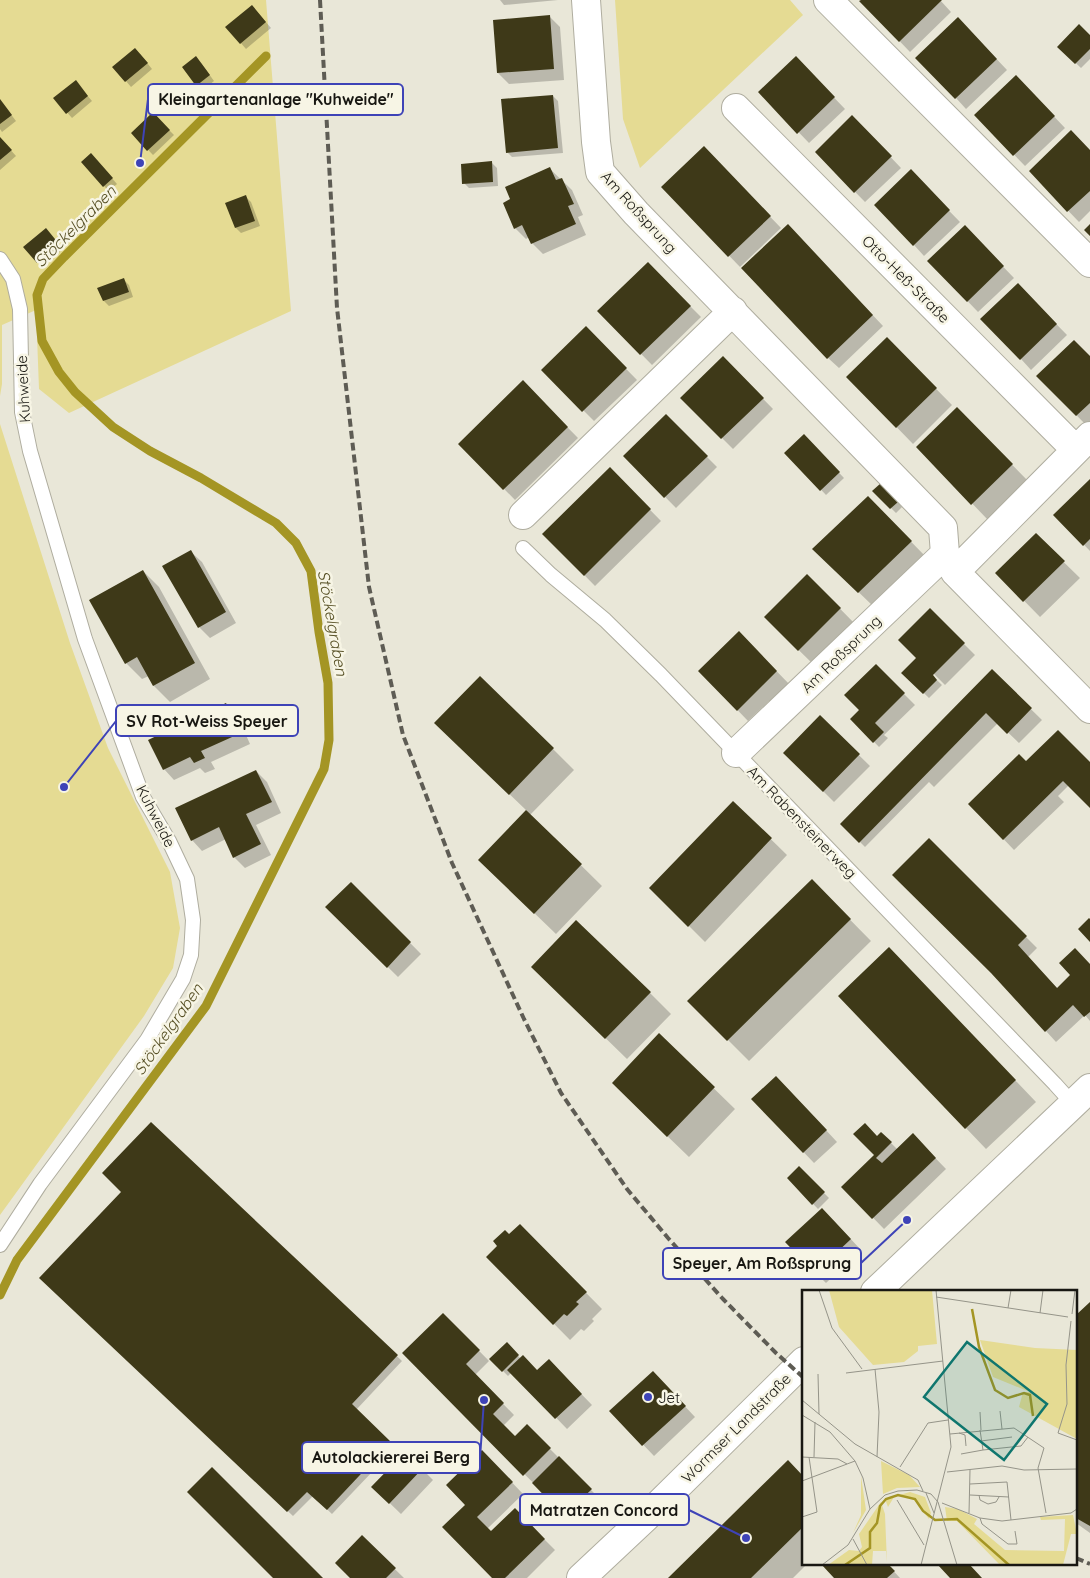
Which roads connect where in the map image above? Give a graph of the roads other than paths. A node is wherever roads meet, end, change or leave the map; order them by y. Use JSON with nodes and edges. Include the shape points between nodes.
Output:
{"nodes":[{"id":1,"x":586,"y":0,"type":"edge"},
{"id":2,"x":828,"y":0,"type":"edge"},
{"id":3,"x":736,"y":108,"type":"dead end"},
{"id":4,"x":0,"y":259,"type":"edge"},
{"id":5,"x":1090,"y":264,"type":"edge"},
{"id":6,"x":733,"y":312,"type":"junction"},
{"id":7,"x":1083,"y":443,"type":"edge"},
{"id":8,"x":523,"y":516,"type":"dead end"},
{"id":9,"x":523,"y":548,"type":"dead end"},
{"id":10,"x":950,"y":563,"type":"junction"},
{"id":11,"x":1090,"y":709,"type":"edge"},
{"id":12,"x":736,"y":753,"type":"junction"},
{"id":13,"x":1081,"y":1096,"type":"edge"},
{"id":14,"x":0,"y":1245,"type":"edge"},
{"id":15,"x":877,"y":1290,"type":"edge"},
{"id":16,"x":802,"y":1363,"type":"edge"},
{"id":17,"x":581,"y":1578,"type":"edge"}],
"edges":[{"from":1,"to":6,"type":"street","name":"Am Roßsprung","via":[[600,172]]},
{"from":2,"to":5,"type":"street"},
{"from":3,"to":7,"type":"street","name":"Otto-Heß-Straße"},
{"from":4,"to":14,"type":"lane","name":"Kuhweide","via":[[13,279],[20,309],[22,412],[26,432],[82,630],[143,797],[187,879],[193,920],[191,954],[183,979],[147,1040],[40,1184]]},
{"from":6,"to":8,"type":"street"},
{"from":6,"to":10,"type":"street","name":"Am Roßsprung","via":[[943,528]]},
{"from":7,"to":10,"type":"street","name":"Otto-Heß-Straße"},
{"from":9,"to":12,"type":"lane","name":"Am Rabensteinerweg","via":[[605,620]]},
{"from":10,"to":11,"type":"street"},
{"from":10,"to":12,"type":"street","name":"Am Roßsprung"},
{"from":12,"to":13,"type":"lane","name":"Am Rabensteinerweg","via":[[1056,1084]]},
{"from":13,"to":15,"type":"street"},
{"from":16,"to":17,"type":"street","name":"Wormser Landstraße"}]}
